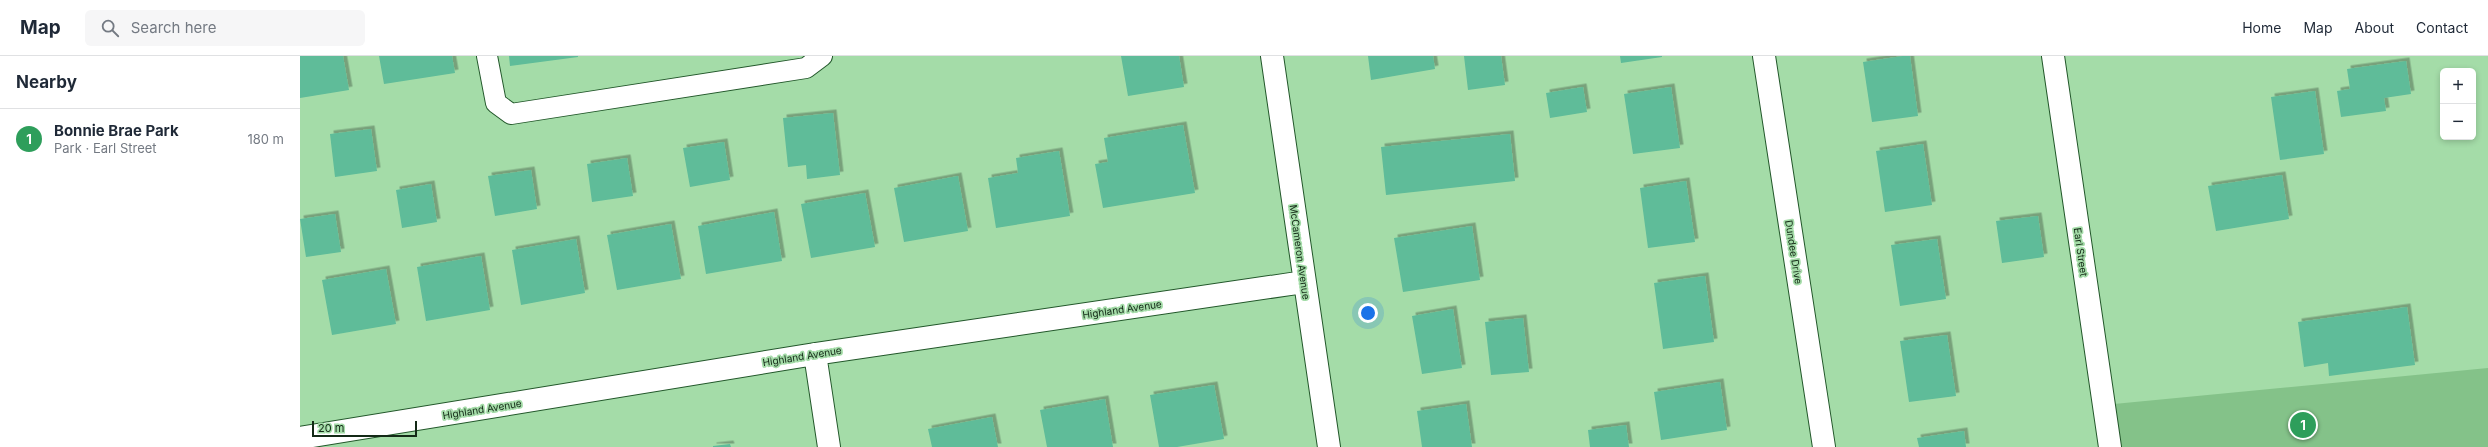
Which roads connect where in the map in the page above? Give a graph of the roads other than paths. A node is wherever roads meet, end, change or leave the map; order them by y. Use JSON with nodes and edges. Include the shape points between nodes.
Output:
{"nodes":[{"id":1,"x":487,"y":56,"type":"edge"},
{"id":2,"x":822,"y":56,"type":"edge"},
{"id":3,"x":1272,"y":56,"type":"edge"},
{"id":4,"x":1764,"y":56,"type":"edge"},
{"id":5,"x":2053,"y":56,"type":"edge"},
{"id":6,"x":1304,"y":282,"type":"junction"},
{"id":7,"x":815,"y":354,"type":"junction"},
{"id":8,"x":300,"y":438,"type":"edge"},
{"id":9,"x":829,"y":447,"type":"edge"},
{"id":10,"x":1329,"y":447,"type":"edge"},
{"id":11,"x":1824,"y":447,"type":"edge"},
{"id":12,"x":2110,"y":447,"type":"edge"}],
"edges":[{"from":1,"to":2,"type":"lane","via":[[496,103],[512,114],[806,68]]},
{"from":3,"to":6,"type":"street","name":"McCameron Avenue"},
{"from":4,"to":11,"type":"street","name":"Dundee Drive"},
{"from":5,"to":12,"type":"street","name":"Earl Street"},
{"from":6,"to":7,"type":"street","name":"Highland Avenue"},
{"from":6,"to":10,"type":"street","name":"McCameron Avenue"},
{"from":7,"to":8,"type":"street","name":"Highland Avenue"},
{"from":7,"to":9,"type":"street"}]}
